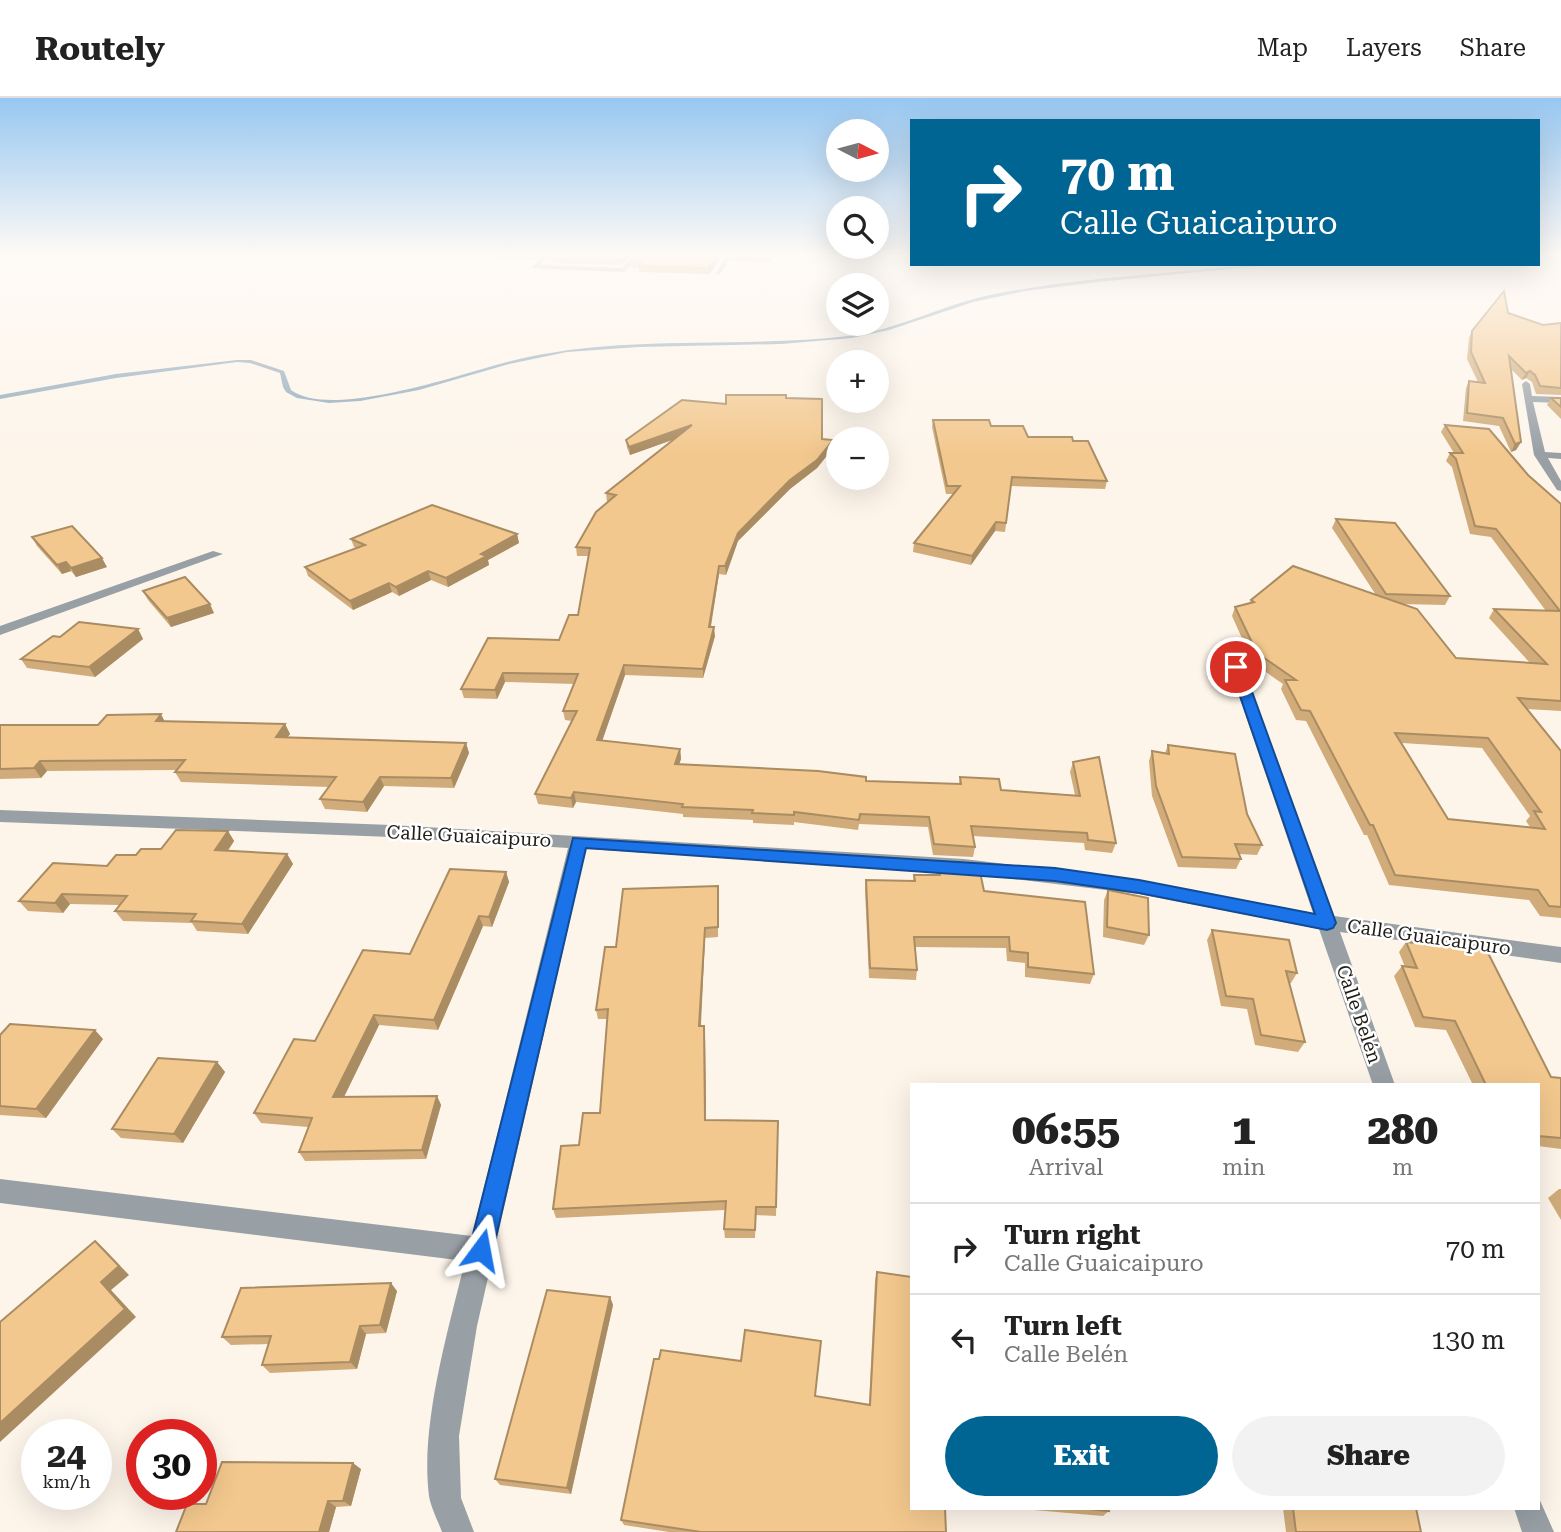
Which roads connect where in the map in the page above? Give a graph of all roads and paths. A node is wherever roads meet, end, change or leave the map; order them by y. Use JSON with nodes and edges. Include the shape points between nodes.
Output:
{"nodes":[{"id":1,"x":1526,"y":384,"type":"edge"},
{"id":2,"x":1528,"y":399,"type":"junction"},
{"id":3,"x":1561,"y":400,"type":"edge"},
{"id":4,"x":1539,"y":455,"type":"junction"},
{"id":5,"x":1561,"y":456,"type":"edge"},
{"id":6,"x":1561,"y":488,"type":"edge"},
{"id":7,"x":217,"y":554,"type":"dead end"},
{"id":8,"x":0,"y":631,"type":"edge"},
{"id":9,"x":1236,"y":667,"type":"dead end"},
{"id":10,"x":0,"y":816,"type":"edge"},
{"id":11,"x":579,"y":842,"type":"junction"},
{"id":12,"x":1327,"y":923,"type":"junction"},
{"id":13,"x":1561,"y":955,"type":"edge"},
{"id":14,"x":1383,"y":1083,"type":"edge"},
{"id":15,"x":0,"y":1191,"type":"edge"},
{"id":16,"x":481,"y":1250,"type":"junction"},
{"id":17,"x":1531,"y":1510,"type":"edge"},
{"id":18,"x":458,"y":1532,"type":"edge"},
{"id":19,"x":1538,"y":1532,"type":"edge"}],
"edges":[{"from":1,"to":2,"type":"street"},
{"from":2,"to":3,"type":"street"},
{"from":2,"to":4,"type":"street"},
{"from":4,"to":5,"type":"street"},
{"from":4,"to":6,"type":"street"},
{"from":7,"to":8,"type":"street"},
{"from":9,"to":12,"type":"street","name":"Calle Belén"},
{"from":10,"to":11,"type":"street","name":"Calle Guaicaipuro"},
{"from":11,"to":12,"type":"street","name":"Calle Guaicaipuro","via":[[1055,874]]},
{"from":11,"to":16,"type":"street"},
{"from":12,"to":13,"type":"street","name":"Calle Guaicaipuro"},
{"from":12,"to":14,"type":"street","name":"Calle Belén"},
{"from":15,"to":16,"type":"street"},
{"from":16,"to":18,"type":"street","via":[[444,1436],[445,1498]]},
{"from":17,"to":19,"type":"street"}]}
